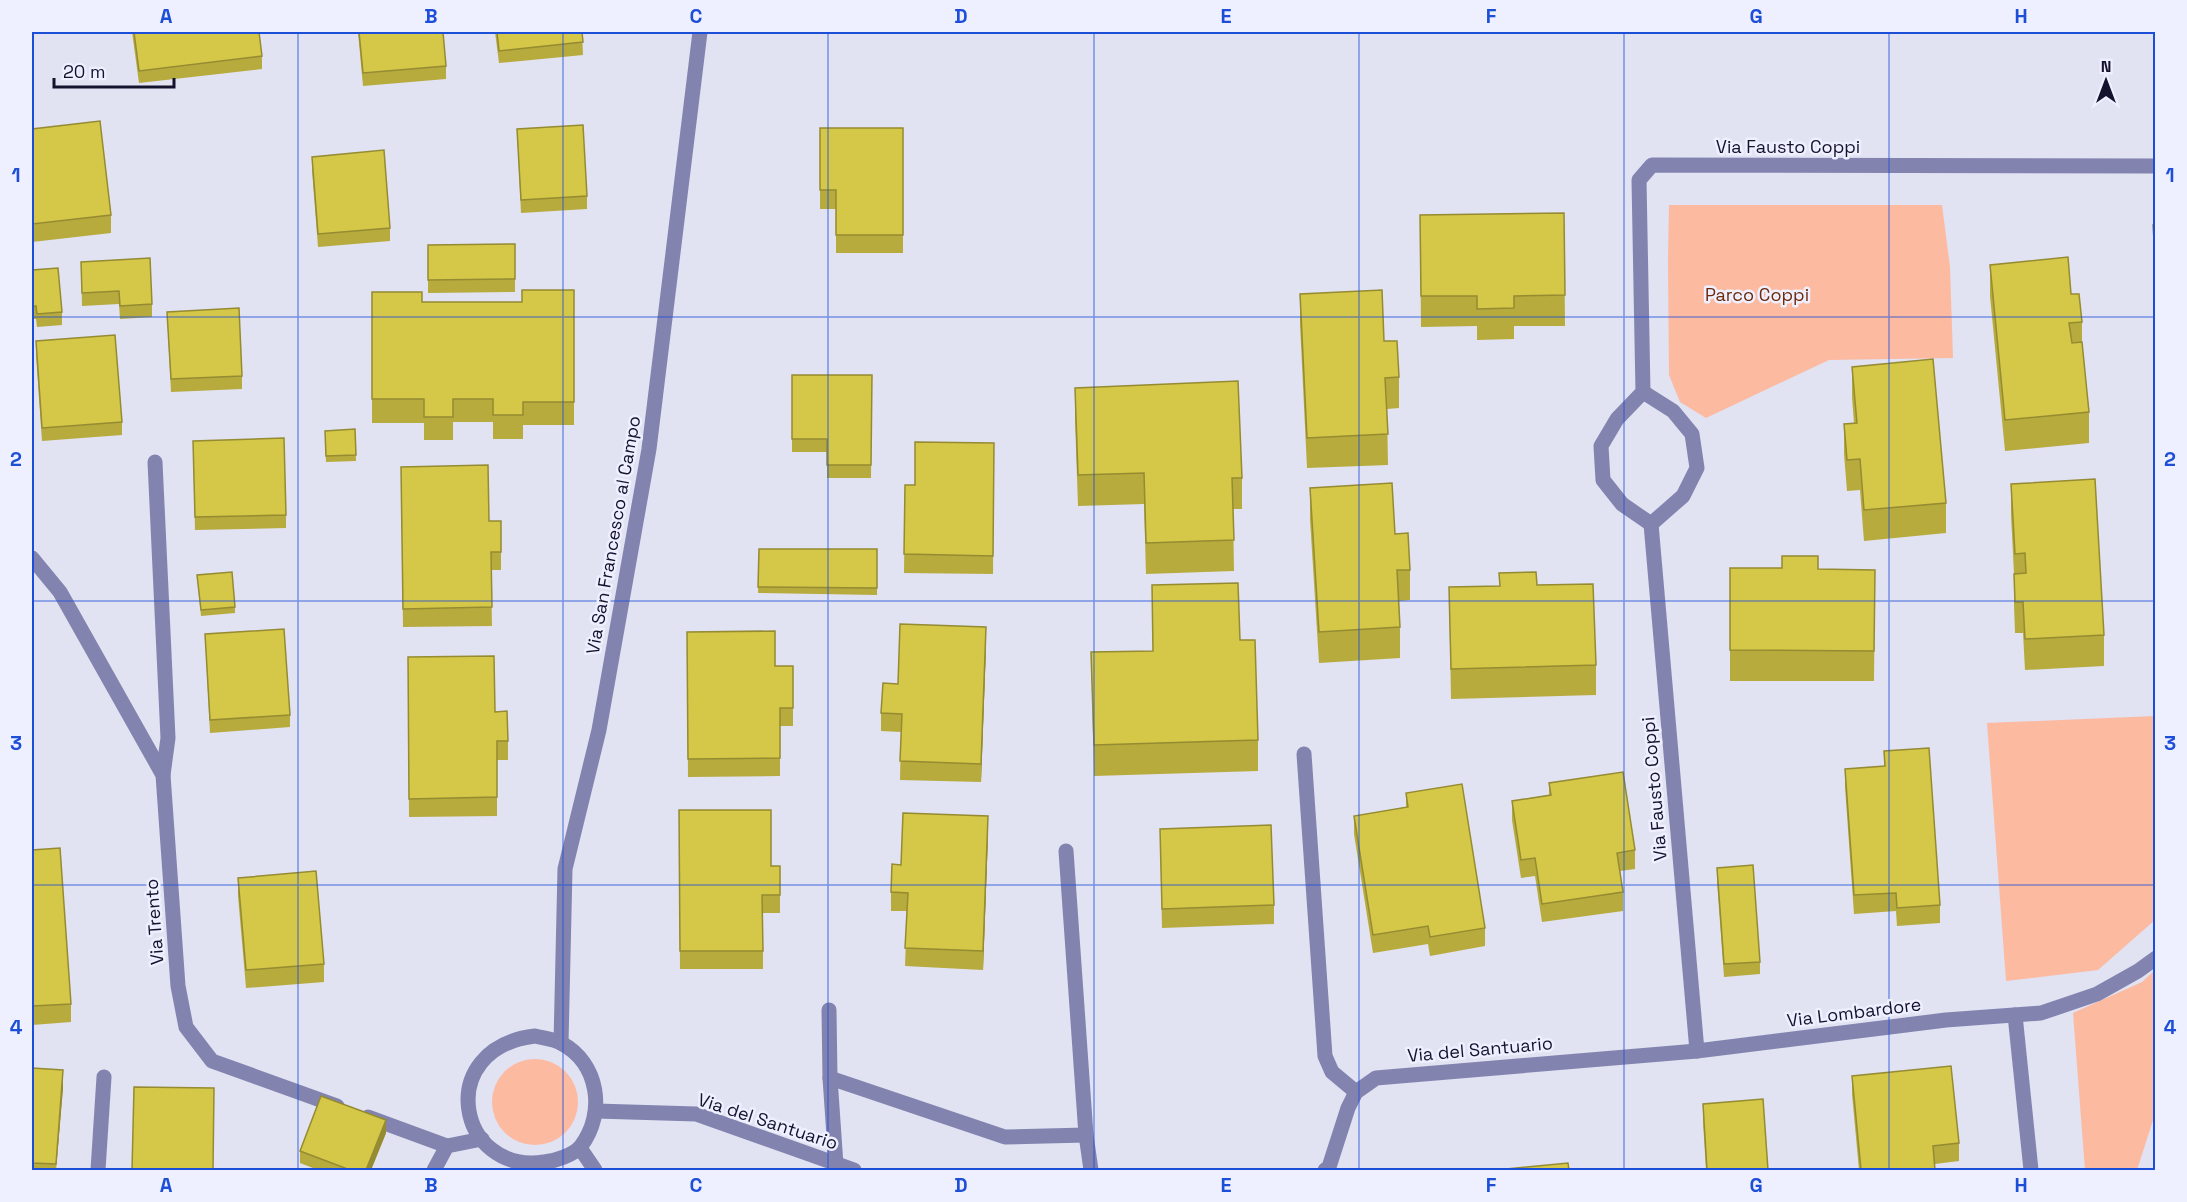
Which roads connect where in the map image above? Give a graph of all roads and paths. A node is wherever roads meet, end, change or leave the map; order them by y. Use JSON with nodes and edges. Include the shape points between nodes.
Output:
{"nodes":[{"id":1,"x":699,"y":32,"type":"edge"},
{"id":2,"x":2156,"y":166,"type":"edge"},
{"id":3,"x":1643,"y":392,"type":"junction"},
{"id":4,"x":156,"y":462,"type":"dead end"},
{"id":5,"x":1651,"y":524,"type":"junction"},
{"id":6,"x":32,"y":558,"type":"edge"},
{"id":7,"x":1304,"y":754,"type":"dead end"},
{"id":8,"x":163,"y":775,"type":"junction"},
{"id":9,"x":1066,"y":851,"type":"dead end"},
{"id":10,"x":2156,"y":958,"type":"edge"},
{"id":11,"x":829,"y":1010,"type":"dead end"},
{"id":12,"x":2015,"y":1015,"type":"junction"},
{"id":13,"x":561,"y":1043,"type":"junction"},
{"id":14,"x":1697,"y":1051,"type":"junction"},
{"id":15,"x":104,"y":1077,"type":"dead end"},
{"id":16,"x":830,"y":1078,"type":"junction"},
{"id":17,"x":1356,"y":1092,"type":"junction"},
{"id":18,"x":596,"y":1111,"type":"junction"},
{"id":19,"x":1086,"y":1135,"type":"junction"},
{"id":20,"x":482,"y":1139,"type":"junction"},
{"id":21,"x":447,"y":1146,"type":"junction"},
{"id":22,"x":580,"y":1148,"type":"junction"},
{"id":23,"x":836,"y":1165,"type":"junction"},
{"id":24,"x":98,"y":1170,"type":"edge"},
{"id":25,"x":434,"y":1170,"type":"edge"},
{"id":26,"x":595,"y":1170,"type":"edge"},
{"id":27,"x":854,"y":1170,"type":"edge"},
{"id":28,"x":1091,"y":1170,"type":"edge"},
{"id":29,"x":1325,"y":1170,"type":"edge"},
{"id":30,"x":2031,"y":1170,"type":"edge"}],
"edges":[{"from":1,"to":13,"type":"street","name":"Via San Francesco al Campo","via":[[649,449],[599,730],[565,869]]},
{"from":2,"to":3,"type":"street","name":"Via Fausto Coppi","via":[[1652,165],[1639,180]]},
{"from":3,"to":5,"type":"street","via":[[1617,419],[1601,446],[1603,480],[1622,504]]},
{"from":3,"to":5,"type":"street","via":[[1673,411],[1692,434],[1697,468],[1683,496]]},
{"from":4,"to":8,"type":"street","via":[[168,738]]},
{"from":5,"to":14,"type":"street","name":"Via Fausto Coppi"},
{"from":6,"to":8,"type":"street","name":"Via Trento","via":[[60,592]]},
{"from":7,"to":17,"type":"street","via":[[1325,1056],[1332,1072]]},
{"from":8,"to":21,"type":"street","name":"Via Trento","via":[[178,986],[186,1027],[212,1060]]},
{"from":9,"to":19,"type":"street"},
{"from":10,"to":12,"type":"street","name":"Via Lombardore","via":[[2097,993],[2041,1013]]},
{"from":11,"to":16,"type":"street"},
{"from":12,"to":14,"type":"street","name":"Via Lombardore"},
{"from":12,"to":30,"type":"street"},
{"from":13,"to":18,"type":"street","via":[[589,1070],[596,1091]]},
{"from":13,"to":20,"type":"street","via":[[535,1036],[518,1038],[497,1047],[480,1063],[470,1082],[468,1100],[471,1122]]},
{"from":14,"to":17,"type":"street","name":"Via del Santuario","via":[[1376,1078]]},
{"from":15,"to":24,"type":"street"},
{"from":16,"to":19,"type":"street","via":[[1005,1137]]},
{"from":16,"to":23,"type":"street"},
{"from":17,"to":29,"type":"street"},
{"from":18,"to":22,"type":"street"},
{"from":18,"to":23,"type":"street","name":"Via del Santuario","via":[[696,1114]]},
{"from":19,"to":28,"type":"street"},
{"from":20,"to":21,"type":"street"},
{"from":20,"to":22,"type":"street","via":[[509,1160],[531,1164],[554,1161]]},
{"from":21,"to":25,"type":"street"},
{"from":22,"to":26,"type":"street"},
{"from":23,"to":27,"type":"street","name":"Via del Santuario"}]}
